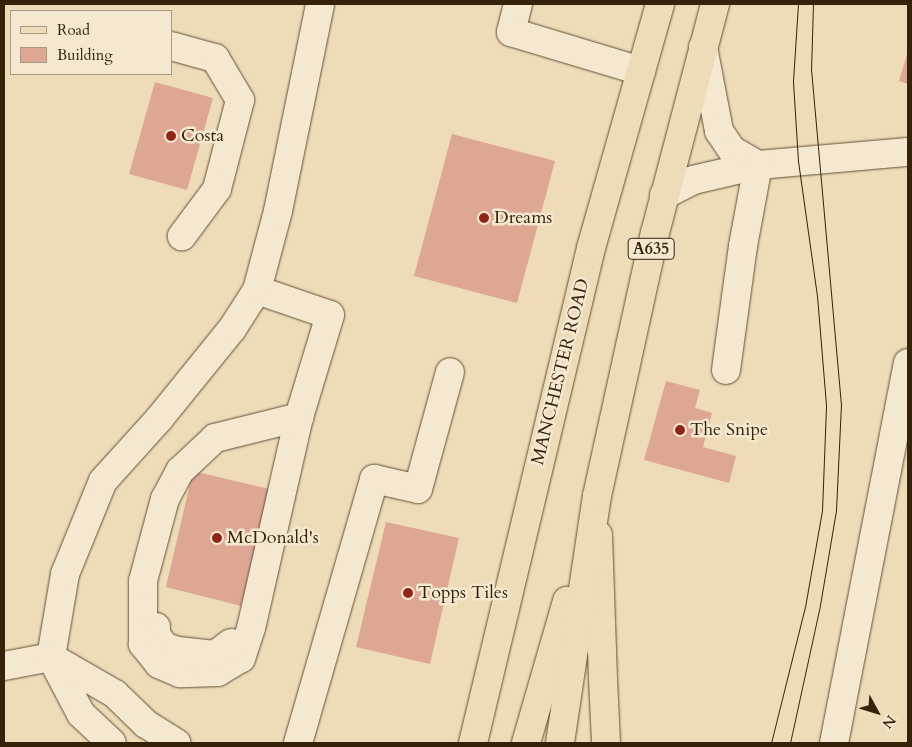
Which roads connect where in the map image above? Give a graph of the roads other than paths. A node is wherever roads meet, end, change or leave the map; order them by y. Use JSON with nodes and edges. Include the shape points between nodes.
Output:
{"nodes":[{"id":1,"x":320,"y":4,"type":"edge"},
{"id":2,"x":518,"y":4,"type":"edge"},
{"id":3,"x":660,"y":4,"type":"edge"},
{"id":4,"x":715,"y":4,"type":"edge"},
{"id":5,"x":172,"y":46,"type":"edge"},
{"id":6,"x":703,"y":47,"type":"junction"},
{"id":7,"x":641,"y":71,"type":"junction"},
{"id":8,"x":908,"y":152,"type":"edge"},
{"id":9,"x":758,"y":165,"type":"junction"},
{"id":10,"x":664,"y":195,"type":"junction"},
{"id":11,"x":182,"y":236,"type":"dead end"},
{"id":12,"x":256,"y":290,"type":"junction"},
{"id":13,"x":908,"y":363,"type":"edge"},
{"id":14,"x":726,"y":370,"type":"dead end"},
{"id":15,"x":450,"y":372,"type":"dead end"},
{"id":16,"x":299,"y":417,"type":"junction"},
{"id":17,"x":597,"y":496,"type":"junction"},
{"id":18,"x":51,"y":657,"type":"junction"},
{"id":19,"x":4,"y":666,"type":"edge"},
{"id":20,"x":112,"y":743,"type":"edge"},
{"id":21,"x":176,"y":743,"type":"edge"},
{"id":22,"x":298,"y":743,"type":"edge"},
{"id":23,"x":473,"y":743,"type":"edge"},
{"id":24,"x":526,"y":743,"type":"edge"},
{"id":25,"x":560,"y":743,"type":"edge"},
{"id":26,"x":606,"y":743,"type":"edge"},
{"id":27,"x":834,"y":743,"type":"edge"}],
"edges":[{"from":1,"to":12,"type":"street","via":[[278,211]]},
{"from":2,"to":7,"type":"street","via":[[511,32]]},
{"from":3,"to":7,"type":"main road","name":"MANCHESTER ROAD"},
{"from":4,"to":6,"type":"main road","number":"A635"},
{"from":5,"to":11,"type":"street","via":[[215,58],[240,100],[217,189]]},
{"from":6,"to":9,"type":"street","via":[[719,131],[732,150]]},
{"from":6,"to":10,"type":"main road","number":"A635"},
{"from":7,"to":23,"type":"main road","name":"MANCHESTER ROAD","via":[[589,258]]},
{"from":8,"to":9,"type":"street"},
{"from":9,"to":10,"type":"street","via":[[694,180]]},
{"from":9,"to":14,"type":"street"},
{"from":10,"to":17,"type":"main road","number":"A635"},
{"from":12,"to":16,"type":"street","via":[[330,315]]},
{"from":12,"to":18,"type":"street","via":[[232,329],[159,419],[103,481],[66,574]]},
{"from":13,"to":27,"type":"street"},
{"from":15,"to":22,"type":"street","via":[[418,490],[374,479]]},
{"from":16,"to":16,"type":"street","via":[[251,628],[241,658],[218,672],[180,673],[159,664],[143,644],[143,581],[165,499],[180,471],[215,438]]},
{"from":17,"to":24,"type":"main road"},
{"from":17,"to":25,"type":"main road","number":"A635"},
{"from":17,"to":26,"type":"main road"},
{"from":18,"to":19,"type":"street"},
{"from":18,"to":20,"type":"street","via":[[81,714]]},
{"from":18,"to":21,"type":"street","via":[[115,694],[146,724]]}]}
